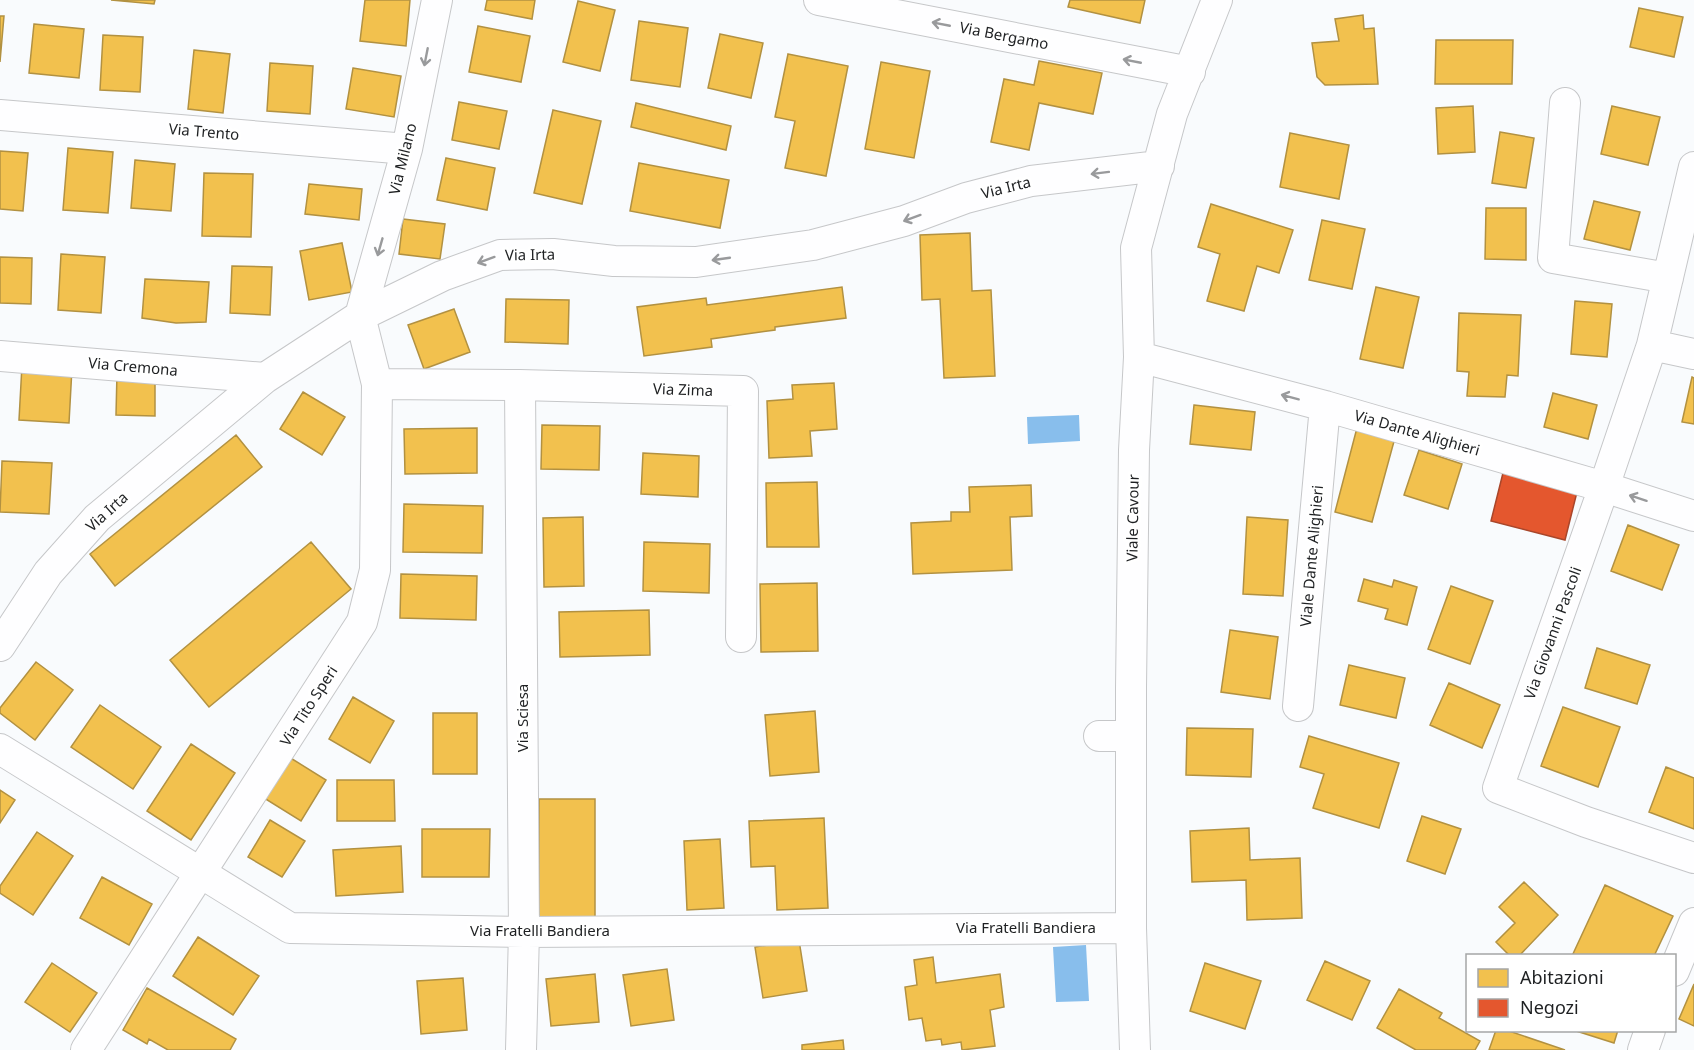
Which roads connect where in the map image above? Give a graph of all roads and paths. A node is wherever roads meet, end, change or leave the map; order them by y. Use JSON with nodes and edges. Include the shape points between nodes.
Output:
{"nodes":[{"id":1,"x":437,"y":0,"type":"edge"},
{"id":2,"x":819,"y":0,"type":"edge"},
{"id":3,"x":1217,"y":0,"type":"edge"},
{"id":4,"x":1190,"y":72,"type":"junction"},
{"id":5,"x":1565,"y":103,"type":"dead end"},
{"id":6,"x":0,"y":115,"type":"edge"},
{"id":7,"x":407,"y":149,"type":"junction"},
{"id":8,"x":1159,"y":166,"type":"junction"},
{"id":9,"x":1694,"y":166,"type":"edge"},
{"id":10,"x":1668,"y":278,"type":"junction"},
{"id":11,"x":360,"y":316,"type":"junction"},
{"id":12,"x":1652,"y":345,"type":"junction"},
{"id":13,"x":1694,"y":354,"type":"edge"},
{"id":14,"x":0,"y":356,"type":"edge"},
{"id":15,"x":1139,"y":357,"type":"junction"},
{"id":16,"x":265,"y":378,"type":"junction"},
{"id":17,"x":377,"y":384,"type":"junction"},
{"id":18,"x":520,"y":385,"type":"junction"},
{"id":19,"x":1325,"y":406,"type":"junction"},
{"id":20,"x":1605,"y":487,"type":"junction"},
{"id":21,"x":1694,"y":516,"type":"edge"},
{"id":22,"x":741,"y":637,"type":"dead end"},
{"id":23,"x":0,"y":646,"type":"edge"},
{"id":24,"x":1298,"y":706,"type":"dead end"},
{"id":25,"x":1099,"y":736,"type":"dead end"},
{"id":26,"x":1131,"y":736,"type":"junction"},
{"id":27,"x":0,"y":749,"type":"edge"},
{"id":28,"x":1694,"y":858,"type":"edge"},
{"id":29,"x":201,"y":872,"type":"junction"},
{"id":30,"x":1131,"y":928,"type":"junction"},
{"id":31,"x":524,"y":932,"type":"junction"},
{"id":32,"x":1692,"y":934,"type":"edge"},
{"id":33,"x":1676,"y":967,"type":"edge"},
{"id":34,"x":1649,"y":1032,"type":"edge"},
{"id":35,"x":86,"y":1050,"type":"edge"},
{"id":36,"x":521,"y":1050,"type":"edge"},
{"id":37,"x":1135,"y":1050,"type":"edge"},
{"id":38,"x":1642,"y":1050,"type":"edge"}],
"edges":[{"from":1,"to":7,"type":"street","name":"Via Milano","one_way":true},
{"from":4,"to":2,"type":"street","name":"Via Bergamo","one_way":true},
{"from":3,"to":4,"type":"street","name":"Viale Cavour"},
{"from":4,"to":8,"type":"street","name":"Viale Cavour","via":[[1172,114]]},
{"from":5,"to":10,"type":"street","via":[[1553,258]]},
{"from":6,"to":7,"type":"street","name":"Via Trento"},
{"from":7,"to":11,"type":"street","name":"Via Milano","one_way":true},
{"from":8,"to":11,"type":"street","name":"Via Irta","one_way":true,"via":[[1031,181],[813,245],[696,262],[500,255],[442,276]]},
{"from":8,"to":15,"type":"street","name":"Viale Cavour","via":[[1136,248]]},
{"from":9,"to":10,"type":"street","name":"Via Giovanni Pascoli"},
{"from":10,"to":12,"type":"street","name":"Via Giovanni Pascoli"},
{"from":11,"to":16,"type":"street","name":"Via Irta"},
{"from":11,"to":17,"type":"street","name":"Via Tito Speri"},
{"from":12,"to":13,"type":"street"},
{"from":12,"to":20,"type":"street","name":"Via Giovanni Pascoli"},
{"from":14,"to":16,"type":"street","name":"Via Cremona"},
{"from":19,"to":15,"type":"street","name":"Via Dante Alighieri","one_way":true},
{"from":15,"to":26,"type":"street","name":"Viale Cavour","via":[[1134,450]]},
{"from":16,"to":23,"type":"street","name":"Via Irta","via":[[97,518],[48,573]]},
{"from":17,"to":18,"type":"street","name":"Via Zima"},
{"from":17,"to":29,"type":"street","name":"Via Tito Speri","via":[[375,570],[362,622]]},
{"from":18,"to":22,"type":"street","name":"Via Zima","via":[[743,392]]},
{"from":18,"to":31,"type":"street","name":"Via Sciesa"},
{"from":19,"to":20,"type":"street","name":"Via Dante Alighieri"},
{"from":19,"to":24,"type":"street","name":"Viale Dante Alighieri"},
{"from":21,"to":20,"type":"street","name":"Via Dante Alighieri","one_way":true},
{"from":20,"to":28,"type":"street","name":"Via Giovanni Pascoli","via":[[1498,788]]},
{"from":25,"to":26,"type":"street"},
{"from":26,"to":30,"type":"street","name":"Viale Cavour"},
{"from":27,"to":29,"type":"street","name":"Via Fratelli Bandiera"},
{"from":29,"to":31,"type":"street","name":"Via Fratelli Bandiera","via":[[290,927]]},
{"from":29,"to":35,"type":"street","name":"Via Tito Speri"},
{"from":30,"to":31,"type":"street","name":"Via Fratelli Bandiera"},
{"from":30,"to":37,"type":"street","name":"Viale Cavour"},
{"from":31,"to":36,"type":"street","name":"Via Sciesa"},
{"from":32,"to":33,"type":"street"},
{"from":34,"to":38,"type":"street"}]}
